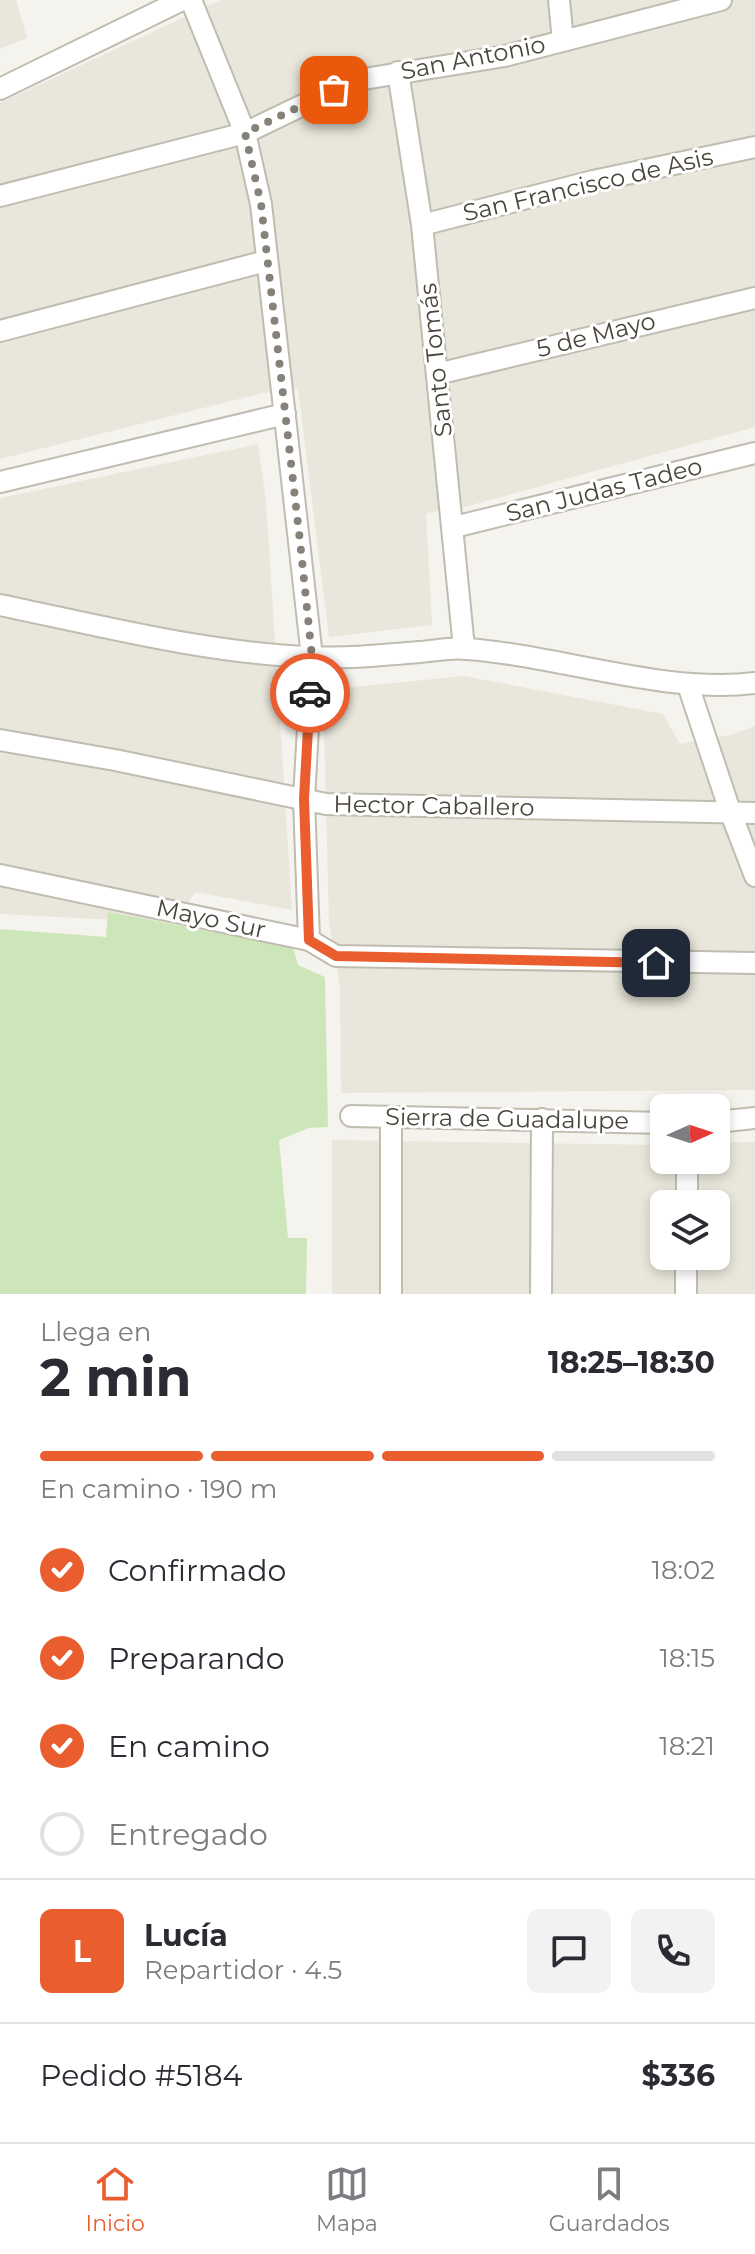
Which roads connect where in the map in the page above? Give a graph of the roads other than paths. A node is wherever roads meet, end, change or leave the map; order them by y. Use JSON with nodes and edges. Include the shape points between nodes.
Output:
{"nodes":[{"id":1,"x":182,"y":0,"type":"edge"},
{"id":2,"x":191,"y":0,"type":"edge"},
{"id":3,"x":559,"y":0,"type":"edge"},
{"id":4,"x":721,"y":0,"type":"edge"},
{"id":5,"x":563,"y":41,"type":"junction"},
{"id":6,"x":398,"y":72,"type":"junction"},
{"id":7,"x":0,"y":89,"type":"edge"},
{"id":8,"x":245,"y":133,"type":"junction"},
{"id":9,"x":755,"y":147,"type":"edge"},
{"id":10,"x":0,"y":196,"type":"edge"},
{"id":11,"x":422,"y":225,"type":"junction"},
{"id":12,"x":266,"y":261,"type":"junction"},
{"id":13,"x":755,"y":298,"type":"edge"},
{"id":14,"x":0,"y":331,"type":"edge"},
{"id":15,"x":437,"y":374,"type":"junction"},
{"id":16,"x":285,"y":414,"type":"junction"},
{"id":17,"x":755,"y":453,"type":"edge"},
{"id":18,"x":0,"y":482,"type":"edge"},
{"id":19,"x":454,"y":527,"type":"junction"},
{"id":20,"x":0,"y":605,"type":"edge"},
{"id":21,"x":464,"y":648,"type":"junction"},
{"id":22,"x":312,"y":657,"type":"junction"},
{"id":23,"x":755,"y":683,"type":"edge"},
{"id":24,"x":688,"y":685,"type":"junction"},
{"id":25,"x":0,"y":740,"type":"edge"},
{"id":26,"x":304,"y":799,"type":"junction"},
{"id":27,"x":730,"y":811,"type":"junction"},
{"id":28,"x":755,"y":813,"type":"edge"},
{"id":29,"x":0,"y":875,"type":"edge"},
{"id":30,"x":755,"y":876,"type":"edge"},
{"id":31,"x":309,"y":940,"type":"junction"},
{"id":32,"x":755,"y":963,"type":"edge"},
{"id":33,"x":351,"y":1116,"type":"dead end"},
{"id":34,"x":391,"y":1117,"type":"junction"},
{"id":35,"x":755,"y":1118,"type":"edge"},
{"id":36,"x":542,"y":1119,"type":"junction"},
{"id":37,"x":730,"y":1121,"type":"edge"},
{"id":38,"x":650,"y":1123,"type":"edge"},
{"id":39,"x":686,"y":1270,"type":"edge"},
{"id":40,"x":391,"y":1294,"type":"edge"},
{"id":41,"x":541,"y":1294,"type":"edge"},
{"id":42,"x":686,"y":1294,"type":"edge"}],
"edges":[{"from":1,"to":7,"type":"street"},
{"from":2,"to":8,"type":"street"},
{"from":3,"to":5,"type":"street"},
{"from":4,"to":5,"type":"street","name":"San Antonio"},
{"from":5,"to":6,"type":"street","name":"San Antonio","via":[[468,63]]},
{"from":6,"to":8,"type":"street","name":"San Antonio","via":[[334,90]]},
{"from":6,"to":11,"type":"street","name":"Santo Tomás"},
{"from":8,"to":10,"type":"street","name":"San Antonio"},
{"from":8,"to":12,"type":"street","via":[[261,204]]},
{"from":9,"to":11,"type":"street","name":"San Francisco de Asis"},
{"from":11,"to":15,"type":"street","name":"Santo Tomás"},
{"from":12,"to":14,"type":"street"},
{"from":12,"to":16,"type":"street"},
{"from":13,"to":15,"type":"street","name":"5 de Mayo"},
{"from":15,"to":19,"type":"street","name":"Santo Tomás"},
{"from":16,"to":18,"type":"street"},
{"from":16,"to":22,"type":"street"},
{"from":17,"to":19,"type":"street","name":"San Judas Tadeo"},
{"from":19,"to":21,"type":"street","name":"Santo Tomás"},
{"from":20,"to":22,"type":"street","via":[[180,642]]},
{"from":21,"to":22,"type":"street"},
{"from":21,"to":24,"type":"street"},
{"from":22,"to":26,"type":"street"},
{"from":23,"to":24,"type":"street"},
{"from":24,"to":27,"type":"street"},
{"from":25,"to":26,"type":"street","name":"Hector Caballero"},
{"from":26,"to":27,"type":"street","name":"Hector Caballero","via":[[326,804]]},
{"from":26,"to":31,"type":"street"},
{"from":27,"to":28,"type":"street","name":"Hector Caballero"},
{"from":27,"to":30,"type":"street"},
{"from":29,"to":31,"type":"street","name":"Mayo Sur"},
{"from":31,"to":32,"type":"street","name":"Mayo Sur","via":[[336,956]]},
{"from":33,"to":34,"type":"street","name":"Sierra de Guadalupe"},
{"from":34,"to":36,"type":"street","name":"Sierra de Guadalupe"},
{"from":34,"to":40,"type":"street"},
{"from":35,"to":37,"type":"street"},
{"from":36,"to":38,"type":"street","name":"Sierra de Guadalupe"},
{"from":36,"to":41,"type":"street"},
{"from":39,"to":42,"type":"street"}]}
